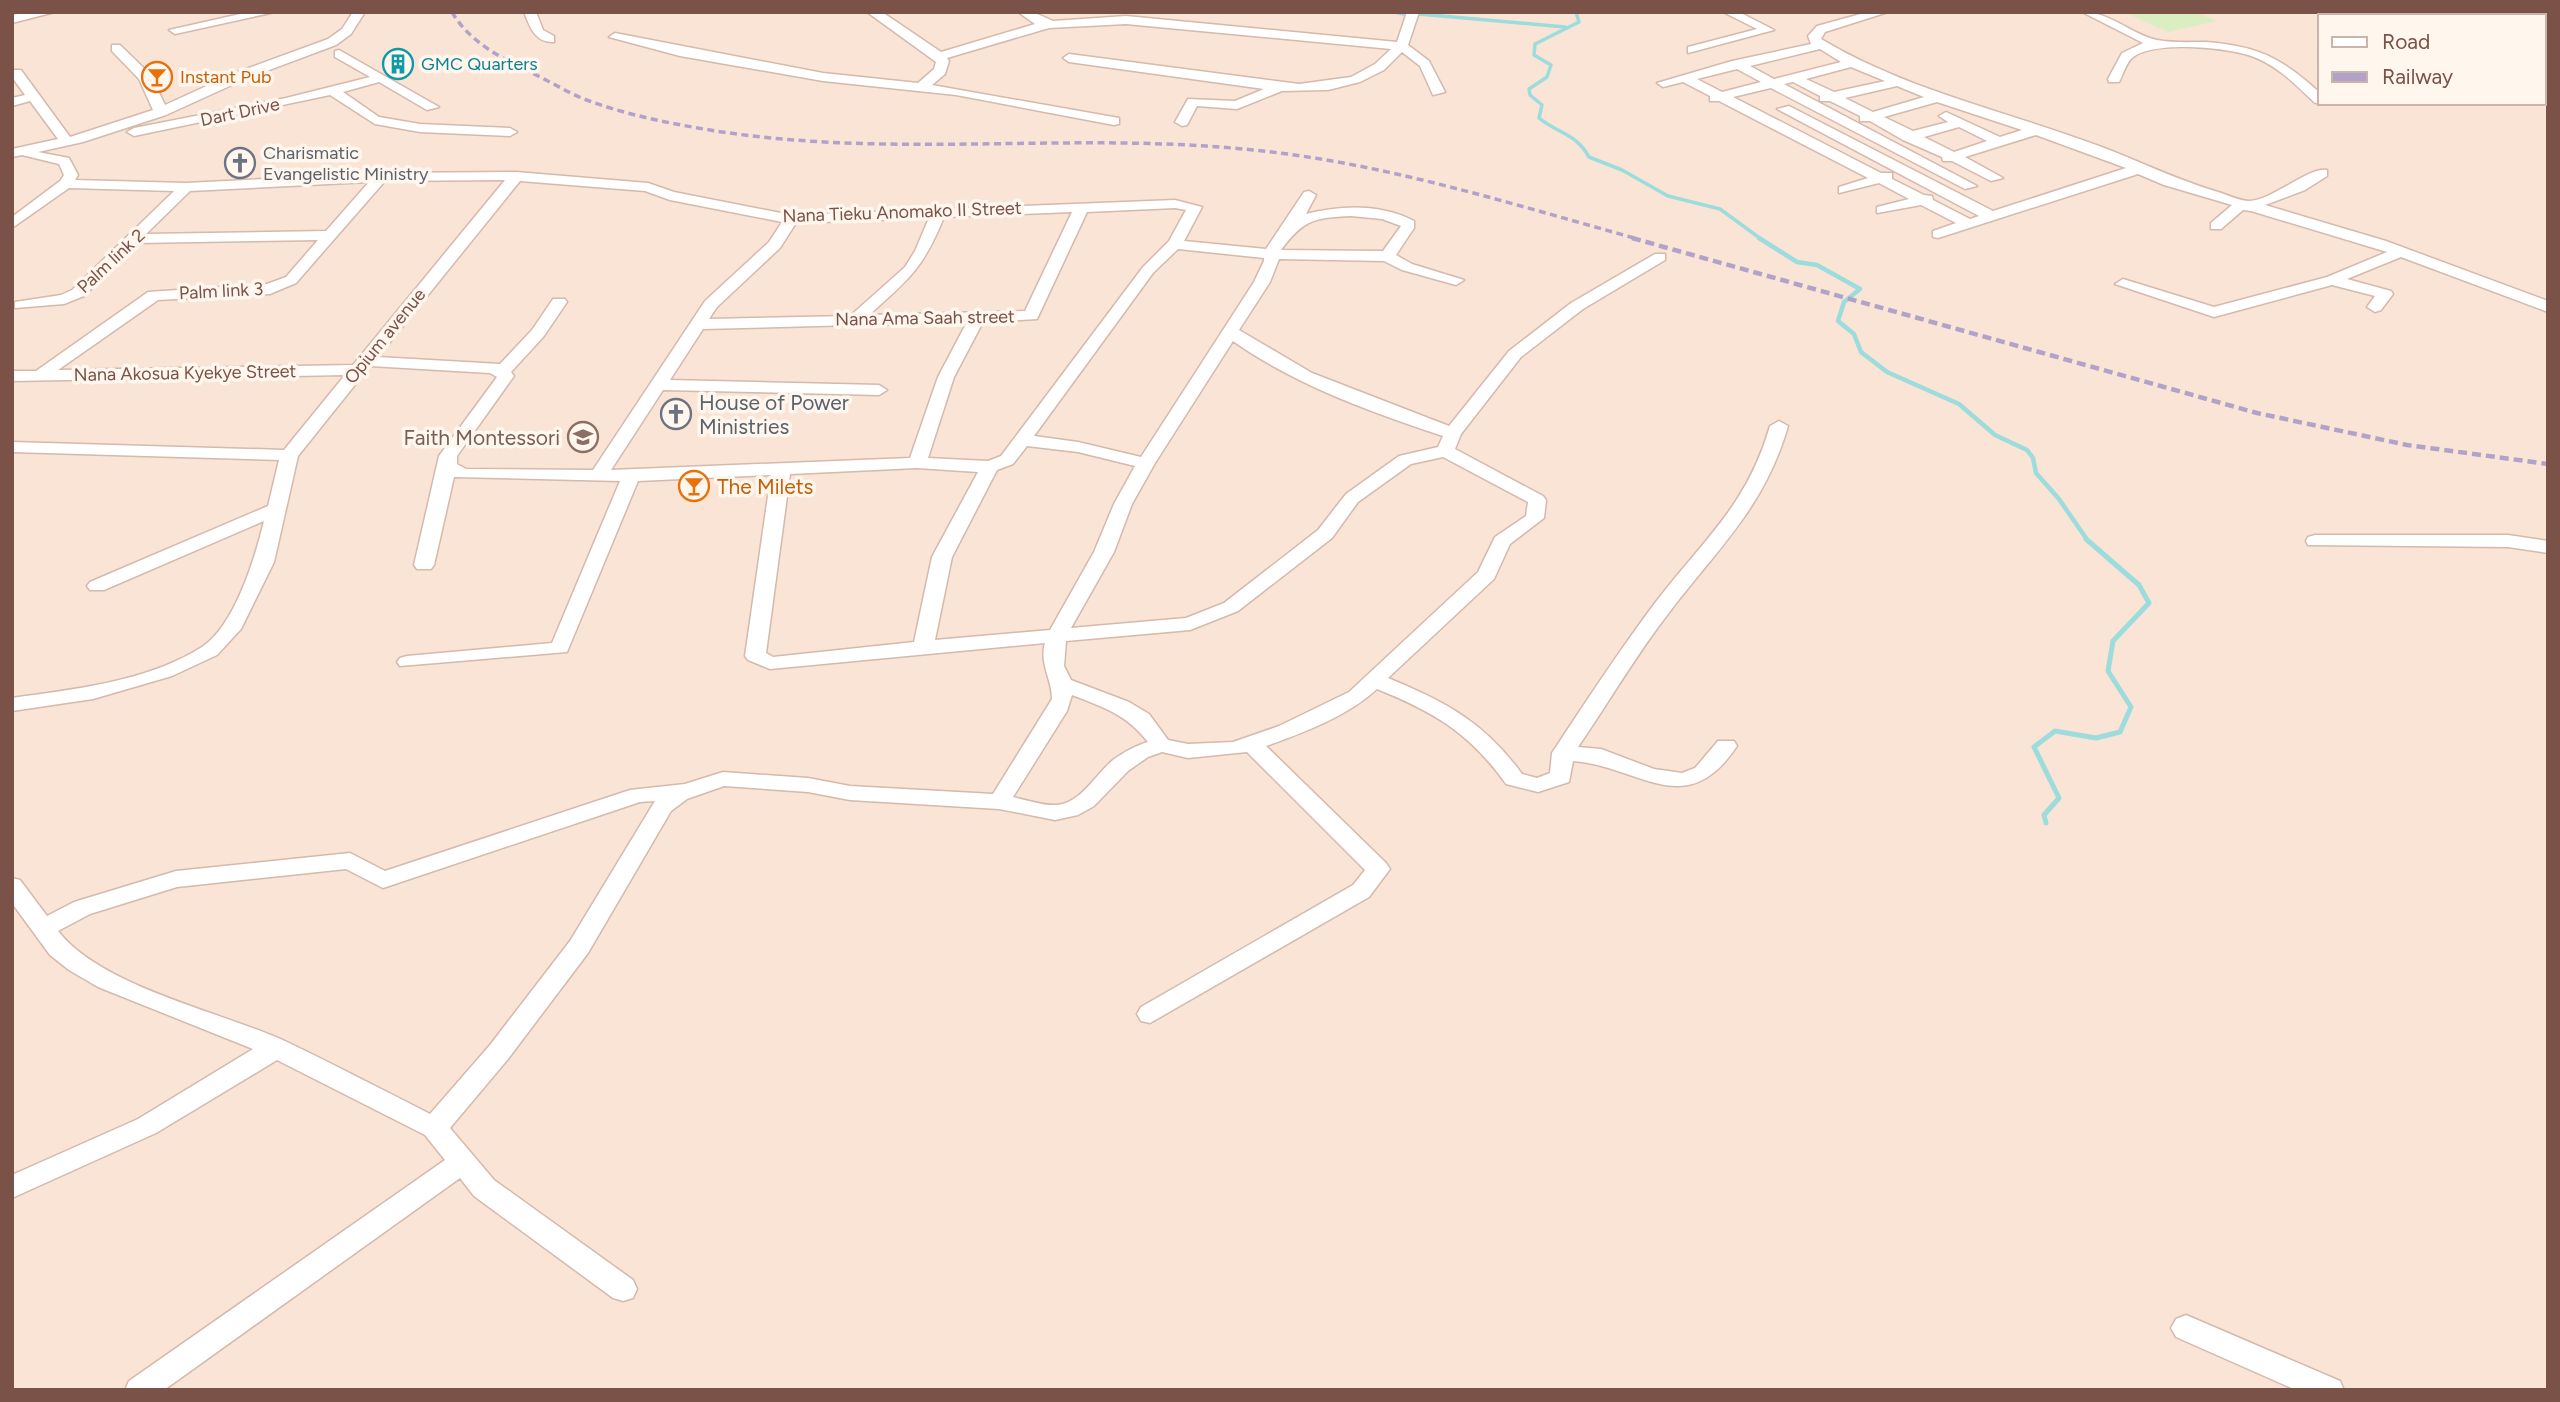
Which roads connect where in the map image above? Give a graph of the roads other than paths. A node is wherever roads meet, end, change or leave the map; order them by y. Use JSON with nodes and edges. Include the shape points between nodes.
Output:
{"nodes":[{"id":1,"x":49,"y":12,"type":"edge"},
{"id":2,"x":269,"y":12,"type":"edge"},
{"id":3,"x":359,"y":12,"type":"edge"},
{"id":4,"x":530,"y":12,"type":"edge"},
{"id":5,"x":873,"y":12,"type":"edge"},
{"id":6,"x":1024,"y":12,"type":"edge"},
{"id":7,"x":1413,"y":12,"type":"edge"},
{"id":8,"x":1729,"y":12,"type":"edge"},
{"id":9,"x":1882,"y":12,"type":"edge"},
{"id":10,"x":2088,"y":12,"type":"edge"},
{"id":11,"x":12,"y":19,"type":"edge"},
{"id":12,"x":1047,"y":25,"type":"junction"},
{"id":13,"x":175,"y":30,"type":"dead end"},
{"id":14,"x":615,"y":37,"type":"dead end"},
{"id":15,"x":550,"y":39,"type":"dead end"},
{"id":16,"x":2153,"y":43,"type":"junction"},
{"id":17,"x":1402,"y":46,"type":"junction"},
{"id":18,"x":1819,"y":46,"type":"junction"},
{"id":19,"x":116,"y":48,"type":"dead end"},
{"id":20,"x":1692,"y":50,"type":"dead end"},
{"id":21,"x":339,"y":54,"type":"dead end"},
{"id":22,"x":939,"y":56,"type":"junction"},
{"id":23,"x":1069,"y":58,"type":"dead end"},
{"id":24,"x":1852,"y":63,"type":"junction"},
{"id":25,"x":1735,"y":64,"type":"junction"},
{"id":26,"x":1709,"y":71,"type":"junction"},
{"id":27,"x":16,"y":73,"type":"dead end"},
{"id":28,"x":380,"y":78,"type":"junction"},
{"id":29,"x":1685,"y":78,"type":"junction"},
{"id":30,"x":1795,"y":78,"type":"junction"},
{"id":31,"x":2114,"y":79,"type":"dead end"},
{"id":32,"x":1898,"y":82,"type":"junction"},
{"id":33,"x":1663,"y":83,"type":"dead end"},
{"id":34,"x":1771,"y":84,"type":"junction"},
{"id":35,"x":922,"y":86,"type":"junction"},
{"id":36,"x":1279,"y":87,"type":"junction"},
{"id":37,"x":1744,"y":90,"type":"junction"},
{"id":38,"x":333,"y":91,"type":"junction"},
{"id":39,"x":1438,"y":92,"type":"dead end"},
{"id":40,"x":35,"y":96,"type":"junction"},
{"id":41,"x":1721,"y":96,"type":"junction"},
{"id":42,"x":1831,"y":97,"type":"junction"},
{"id":43,"x":1937,"y":98,"type":"junction"},
{"id":44,"x":2318,"y":98,"type":"edge"},
{"id":45,"x":12,"y":102,"type":"edge"},
{"id":46,"x":1700,"y":102,"type":"dead end"},
{"id":47,"x":1807,"y":103,"type":"junction"},
{"id":48,"x":1919,"y":103,"type":"junction"},
{"id":49,"x":432,"y":107,"type":"dead end"},
{"id":50,"x":1784,"y":108,"type":"junction"},
{"id":51,"x":161,"y":112,"type":"junction"},
{"id":52,"x":1759,"y":115,"type":"junction"},
{"id":53,"x":1871,"y":117,"type":"junction"},
{"id":54,"x":1114,"y":121,"type":"dead end"},
{"id":55,"x":1736,"y":121,"type":"dead end"},
{"id":56,"x":1182,"y":122,"type":"dead end"},
{"id":57,"x":1960,"y":122,"type":"junction"},
{"id":58,"x":1845,"y":123,"type":"junction"},
{"id":59,"x":1821,"y":129,"type":"junction"},
{"id":60,"x":1936,"y":129,"type":"junction"},
{"id":61,"x":2037,"y":130,"type":"junction"},
{"id":62,"x":509,"y":132,"type":"dead end"},
{"id":63,"x":97,"y":134,"type":"junction"},
{"id":64,"x":1796,"y":135,"type":"junction"},
{"id":65,"x":1912,"y":136,"type":"junction"},
{"id":66,"x":1774,"y":141,"type":"dead end"},
{"id":67,"x":67,"y":142,"type":"junction"},
{"id":68,"x":1999,"y":142,"type":"junction"},
{"id":69,"x":1887,"y":143,"type":"junction"},
{"id":70,"x":1978,"y":148,"type":"junction"},
{"id":71,"x":1862,"y":150,"type":"junction"},
{"id":72,"x":14,"y":153,"type":"edge"},
{"id":73,"x":1953,"y":156,"type":"junction"},
{"id":74,"x":1837,"y":157,"type":"junction"},
{"id":75,"x":1813,"y":163,"type":"dead end"},
{"id":76,"x":1928,"y":164,"type":"junction"},
{"id":77,"x":2138,"y":169,"type":"junction"},
{"id":78,"x":1903,"y":171,"type":"junction"},
{"id":79,"x":2322,"y":173,"type":"dead end"},
{"id":80,"x":516,"y":176,"type":"junction"},
{"id":81,"x":381,"y":177,"type":"junction"},
{"id":82,"x":1879,"y":179,"type":"junction"},
{"id":83,"x":66,"y":184,"type":"junction"},
{"id":84,"x":1970,"y":186,"type":"junction"},
{"id":85,"x":186,"y":187,"type":"junction"},
{"id":86,"x":1844,"y":190,"type":"dead end"},
{"id":87,"x":1946,"y":193,"type":"junction"},
{"id":88,"x":1309,"y":195,"type":"dead end"},
{"id":89,"x":1921,"y":200,"type":"junction"},
{"id":90,"x":2244,"y":206,"type":"junction"},
{"id":91,"x":1082,"y":207,"type":"junction"},
{"id":92,"x":1882,"y":210,"type":"dead end"},
{"id":93,"x":939,"y":212,"type":"junction"},
{"id":94,"x":1989,"y":215,"type":"junction"},
{"id":95,"x":791,"y":219,"type":"junction"},
{"id":96,"x":1965,"y":222,"type":"junction"},
{"id":97,"x":12,"y":224,"type":"edge"},
{"id":98,"x":1293,"y":224,"type":"junction"},
{"id":99,"x":2216,"y":226,"type":"dead end"},
{"id":100,"x":1938,"y":234,"type":"dead end"},
{"id":101,"x":331,"y":235,"type":"junction"},
{"id":102,"x":136,"y":240,"type":"junction"},
{"id":103,"x":1175,"y":243,"type":"junction"},
{"id":104,"x":2399,"y":251,"type":"junction"},
{"id":105,"x":1270,"y":254,"type":"junction"},
{"id":106,"x":1387,"y":256,"type":"junction"},
{"id":107,"x":1660,"y":257,"type":"dead end"},
{"id":108,"x":1456,"y":280,"type":"dead end"},
{"id":109,"x":2332,"y":280,"type":"junction"},
{"id":110,"x":2123,"y":284,"type":"dead end"},
{"id":111,"x":559,"y":302,"type":"dead end"},
{"id":112,"x":2545,"y":303,"type":"edge"},
{"id":113,"x":21,"y":305,"type":"dead end"},
{"id":114,"x":2375,"y":307,"type":"dead end"},
{"id":115,"x":857,"y":317,"type":"junction"},
{"id":116,"x":977,"y":318,"type":"junction"},
{"id":117,"x":699,"y":324,"type":"junction"},
{"id":118,"x":1231,"y":331,"type":"junction"},
{"id":119,"x":361,"y":366,"type":"junction"},
{"id":120,"x":503,"y":371,"type":"junction"},
{"id":121,"x":12,"y":376,"type":"edge"},
{"id":122,"x":39,"y":376,"type":"junction"},
{"id":123,"x":661,"y":385,"type":"junction"},
{"id":124,"x":879,"y":390,"type":"dead end"},
{"id":125,"x":1779,"y":426,"type":"dead end"},
{"id":126,"x":1453,"y":433,"type":"junction"},
{"id":127,"x":1022,"y":440,"type":"junction"},
{"id":128,"x":12,"y":447,"type":"edge"},
{"id":129,"x":1445,"y":451,"type":"junction"},
{"id":130,"x":289,"y":455,"type":"junction"},
{"id":131,"x":918,"y":463,"type":"junction"},
{"id":132,"x":1146,"y":463,"type":"junction"},
{"id":133,"x":448,"y":466,"type":"junction"},
{"id":134,"x":990,"y":467,"type":"junction"},
{"id":135,"x":781,"y":471,"type":"junction"},
{"id":136,"x":599,"y":475,"type":"junction"},
{"id":137,"x":631,"y":475,"type":"junction"},
{"id":138,"x":278,"y":508,"type":"junction"},
{"id":139,"x":2315,"y":541,"type":"dead end"},
{"id":140,"x":2548,"y":547,"type":"edge"},
{"id":141,"x":424,"y":565,"type":"dead end"},
{"id":142,"x":97,"y":586,"type":"dead end"},
{"id":143,"x":1058,"y":634,"type":"junction"},
{"id":144,"x":923,"y":648,"type":"junction"},
{"id":145,"x":407,"y":662,"type":"dead end"},
{"id":146,"x":1375,"y":680,"type":"junction"},
{"id":147,"x":1062,"y":684,"type":"junction"},
{"id":148,"x":12,"y":705,"type":"edge"},
{"id":149,"x":1250,"y":743,"type":"junction"},
{"id":150,"x":1161,"y":745,"type":"junction"},
{"id":151,"x":1726,"y":746,"type":"dead end"},
{"id":152,"x":1563,"y":753,"type":"junction"},
{"id":153,"x":686,"y":791,"type":"junction"},
{"id":154,"x":999,"y":802,"type":"junction"},
{"id":155,"x":12,"y":886,"type":"edge"},
{"id":156,"x":44,"y":928,"type":"junction"},
{"id":157,"x":1150,"y":1014,"type":"dead end"},
{"id":158,"x":276,"y":1048,"type":"junction"},
{"id":159,"x":434,"y":1128,"type":"junction"},
{"id":160,"x":461,"y":1162,"type":"junction"},
{"id":161,"x":12,"y":1187,"type":"edge"},
{"id":162,"x":623,"y":1289,"type":"dead end"},
{"id":163,"x":2186,"y":1328,"type":"dead end"},
{"id":164,"x":140,"y":1390,"type":"edge"},
{"id":165,"x":2329,"y":1390,"type":"edge"}],
"edges":[{"from":1,"to":11,"type":"street"},
{"from":2,"to":13,"type":"street"},
{"from":3,"to":51,"type":"street","via":[[347,31],[332,42]]},
{"from":4,"to":15,"type":"street","via":[[538,32]]},
{"from":5,"to":22,"type":"street"},
{"from":6,"to":12,"type":"street"},
{"from":7,"to":17,"type":"street"},
{"from":8,"to":20,"type":"street","via":[[1768,30]]},
{"from":9,"to":18,"type":"street","via":[[1821,29],[1814,36]]},
{"from":10,"to":16,"type":"street"},
{"from":12,"to":17,"type":"street","via":[[1126,20]]},
{"from":12,"to":22,"type":"street"},
{"from":14,"to":35,"type":"street","via":[[823,77]]},
{"from":16,"to":31,"type":"street","via":[[2126,56]]},
{"from":16,"to":44,"type":"street","via":[[2235,48],[2258,54],[2285,68]]},
{"from":17,"to":36,"type":"street","via":[[1369,73],[1351,80],[1308,88]]},
{"from":17,"to":39,"type":"street","via":[[1425,64]]},
{"from":18,"to":24,"type":"street"},
{"from":18,"to":25,"type":"street"},
{"from":19,"to":51,"type":"street","via":[[145,77]]},
{"from":21,"to":28,"type":"street"},
{"from":22,"to":35,"type":"street","via":[[943,66]]},
{"from":23,"to":36,"type":"street"},
{"from":24,"to":30,"type":"street"},
{"from":24,"to":32,"type":"street"},
{"from":25,"to":26,"type":"street"},
{"from":25,"to":34,"type":"street"},
{"from":26,"to":29,"type":"street"},
{"from":26,"to":37,"type":"street"},
{"from":27,"to":40,"type":"street"},
{"from":28,"to":38,"type":"street","name":"Dart Drive"},
{"from":28,"to":49,"type":"street"},
{"from":29,"to":33,"type":"street"},
{"from":29,"to":41,"type":"street"},
{"from":30,"to":34,"type":"street"},
{"from":30,"to":42,"type":"street"},
{"from":32,"to":42,"type":"street"},
{"from":32,"to":43,"type":"street"},
{"from":34,"to":37,"type":"street"},
{"from":34,"to":47,"type":"street"},
{"from":35,"to":54,"type":"street"},
{"from":36,"to":56,"type":"street","via":[[1237,105],[1193,102]]},
{"from":37,"to":41,"type":"street"},
{"from":38,"to":62,"type":"street","via":[[379,121],[420,128]]},
{"from":38,"to":63,"type":"street","name":"Dart Drive","via":[[150,130]]},
{"from":40,"to":45,"type":"street"},
{"from":40,"to":67,"type":"street"},
{"from":41,"to":46,"type":"street"},
{"from":41,"to":52,"type":"street"},
{"from":42,"to":47,"type":"street"},
{"from":42,"to":53,"type":"street"},
{"from":43,"to":48,"type":"street"},
{"from":43,"to":61,"type":"street"},
{"from":47,"to":50,"type":"street"},
{"from":47,"to":58,"type":"street"},
{"from":48,"to":53,"type":"street"},
{"from":48,"to":57,"type":"street"},
{"from":50,"to":52,"type":"street"},
{"from":50,"to":59,"type":"street"},
{"from":51,"to":63,"type":"street"},
{"from":52,"to":55,"type":"street"},
{"from":52,"to":64,"type":"street"},
{"from":53,"to":58,"type":"street"},
{"from":53,"to":65,"type":"street"},
{"from":57,"to":60,"type":"street"},
{"from":57,"to":68,"type":"street"},
{"from":58,"to":59,"type":"street"},
{"from":58,"to":69,"type":"street"},
{"from":59,"to":64,"type":"street"},
{"from":59,"to":71,"type":"street"},
{"from":60,"to":65,"type":"street"},
{"from":60,"to":70,"type":"street"},
{"from":61,"to":68,"type":"street"},
{"from":61,"to":77,"type":"street"},
{"from":63,"to":67,"type":"street"},
{"from":64,"to":66,"type":"street"},
{"from":64,"to":74,"type":"street"},
{"from":65,"to":69,"type":"street"},
{"from":65,"to":73,"type":"street"},
{"from":67,"to":72,"type":"street"},
{"from":68,"to":70,"type":"street"},
{"from":69,"to":71,"type":"street"},
{"from":69,"to":76,"type":"street"},
{"from":70,"to":73,"type":"street"},
{"from":71,"to":74,"type":"street"},
{"from":71,"to":78,"type":"street"},
{"from":72,"to":83,"type":"street","via":[[64,161],[71,174]]},
{"from":73,"to":76,"type":"street"},
{"from":73,"to":84,"type":"street","via":[[1996,178]]},
{"from":74,"to":75,"type":"street"},
{"from":74,"to":82,"type":"street"},
{"from":76,"to":78,"type":"street"},
{"from":76,"to":84,"type":"street"},
{"from":77,"to":90,"type":"street"},
{"from":77,"to":94,"type":"street"},
{"from":78,"to":82,"type":"street"},
{"from":78,"to":87,"type":"street"},
{"from":79,"to":90,"type":"street","via":[[2300,187]]},
{"from":80,"to":81,"type":"street","name":"Nana Tieku Anomako II Street"},
{"from":80,"to":95,"type":"street","name":"Nana Tieku Anomako II Street","via":[[638,185],[670,196]]},
{"from":80,"to":119,"type":"street","name":"Opium avenue"},
{"from":81,"to":85,"type":"street","name":"Nana Tieku Anomako II Street"},
{"from":81,"to":101,"type":"street","name":"Palm link 3"},
{"from":82,"to":86,"type":"street"},
{"from":82,"to":89,"type":"street"},
{"from":83,"to":85,"type":"street","name":"Nana Tieku Anomako II Street"},
{"from":83,"to":97,"type":"street"},
{"from":84,"to":87,"type":"street"},
{"from":85,"to":102,"type":"street","name":"Palm link 2"},
{"from":87,"to":89,"type":"street"},
{"from":87,"to":94,"type":"street"},
{"from":88,"to":98,"type":"street"},
{"from":89,"to":92,"type":"street"},
{"from":89,"to":96,"type":"street"},
{"from":90,"to":99,"type":"street"},
{"from":90,"to":104,"type":"street"},
{"from":91,"to":93,"type":"street","name":"Nana Tieku Anomako II Street"},
{"from":91,"to":103,"type":"street","name":"Nana Tieku Anomako II Street","via":[[1195,207]]},
{"from":91,"to":116,"type":"street","name":"Nana Ama Saah street","via":[[1034,314]]},
{"from":93,"to":95,"type":"street","name":"Nana Tieku Anomako II Street"},
{"from":93,"to":115,"type":"street","via":[[910,270]]},
{"from":94,"to":96,"type":"street"},
{"from":95,"to":117,"type":"street","via":[[775,245],[711,304]]},
{"from":96,"to":100,"type":"street"},
{"from":98,"to":105,"type":"street"},
{"from":98,"to":106,"type":"street","via":[[1315,214],[1339,212],[1405,221],[1408,228]]},
{"from":101,"to":102,"type":"street"},
{"from":101,"to":122,"type":"street","name":"Palm link 3","via":[[281,286],[153,295]]},
{"from":102,"to":113,"type":"street","name":"Palm link 2","via":[[78,293]]},
{"from":103,"to":105,"type":"street"},
{"from":103,"to":127,"type":"street","via":[[1148,270]]},
{"from":104,"to":109,"type":"street"},
{"from":104,"to":112,"type":"street"},
{"from":105,"to":106,"type":"street"},
{"from":105,"to":118,"type":"street","via":[[1268,272]]},
{"from":106,"to":108,"type":"street","via":[[1407,267]]},
{"from":107,"to":126,"type":"street","via":[[1617,279],[1515,354]]},
{"from":109,"to":110,"type":"street","via":[[2214,312]]},
{"from":109,"to":114,"type":"street","via":[[2385,295]]},
{"from":111,"to":120,"type":"street"},
{"from":115,"to":116,"type":"street","name":"Nana Ama Saah street"},
{"from":115,"to":117,"type":"street","name":"Nana Ama Saah street"},
{"from":116,"to":131,"type":"street","via":[[946,377]]},
{"from":117,"to":123,"type":"street"},
{"from":118,"to":126,"type":"street","via":[[1254,348],[1343,391]]},
{"from":118,"to":132,"type":"street"},
{"from":119,"to":120,"type":"street","name":"Nana Akosua Kyekye Street"},
{"from":119,"to":122,"type":"street","name":"Nana Akosua Kyekye Street"},
{"from":119,"to":130,"type":"street","name":"Opium avenue"},
{"from":120,"to":133,"type":"street","via":[[506,376],[448,456]]},
{"from":121,"to":122,"type":"street","name":"Nana Akosua Kyekye Street"},
{"from":123,"to":124,"type":"street"},
{"from":123,"to":136,"type":"street"},
{"from":125,"to":152,"type":"street","via":[[1769,464],[1744,507],[1662,608]]},
{"from":126,"to":129,"type":"street"},
{"from":127,"to":132,"type":"street"},
{"from":127,"to":134,"type":"street","via":[[1007,460]]},
{"from":128,"to":130,"type":"street"},
{"from":129,"to":143,"type":"street","via":[[1405,460],[1352,498],[1325,534],[1231,607],[1190,624]]},
{"from":129,"to":146,"type":"street","via":[[1537,499],[1535,518],[1502,541],[1487,575]]},
{"from":130,"to":138,"type":"street","name":"Opium avenue"},
{"from":131,"to":134,"type":"street"},
{"from":131,"to":135,"type":"street"},
{"from":132,"to":143,"type":"street"},
{"from":133,"to":136,"type":"street","via":[[462,474]]},
{"from":133,"to":141,"type":"street"},
{"from":134,"to":144,"type":"street","via":[[942,557]]},
{"from":135,"to":137,"type":"street"},
{"from":135,"to":144,"type":"street","via":[[755,656],[769,663]]},
{"from":136,"to":137,"type":"street"},
{"from":137,"to":145,"type":"street","via":[[560,648]]},
{"from":138,"to":142,"type":"street"},
{"from":138,"to":148,"type":"street","name":"Opium avenue","via":[[264,562],[231,629],[210,651],[165,672],[86,694]]},
{"from":139,"to":140,"type":"street","via":[[2508,541]]},
{"from":143,"to":144,"type":"street"},
{"from":143,"to":147,"type":"street","via":[[1054,666]]},
{"from":146,"to":149,"type":"street","via":[[1356,697],[1287,731]]},
{"from":146,"to":152,"type":"street","via":[[1437,706],[1494,751],[1514,779],[1552,783],[1562,777]]},
{"from":147,"to":150,"type":"street","via":[[1122,707],[1141,719]]},
{"from":147,"to":154,"type":"street","via":[[1056,711]]},
{"from":149,"to":150,"type":"street","via":[[1209,752]]},
{"from":149,"to":157,"type":"street","via":[[1378,869],[1361,891]]},
{"from":150,"to":154,"type":"street","via":[[1130,757],[1086,801],[1070,810],[1055,813]]},
{"from":151,"to":152,"type":"street","via":[[1703,773],[1683,780],[1650,775],[1601,757]]},
{"from":153,"to":154,"type":"street","via":[[723,779]]},
{"from":153,"to":156,"type":"street","via":[[638,794],[383,880],[350,861],[176,879],[82,908]]},
{"from":153,"to":159,"type":"street","via":[[663,806],[579,947]]},
{"from":155,"to":156,"type":"street"},
{"from":156,"to":158,"type":"street","via":[[59,949],[107,981]]},
{"from":158,"to":159,"type":"street"},
{"from":158,"to":161,"type":"street","via":[[146,1126]]},
{"from":159,"to":160,"type":"street"},
{"from":160,"to":162,"type":"street","via":[[484,1188]]},
{"from":160,"to":164,"type":"street"},
{"from":163,"to":165,"type":"street"}]}
